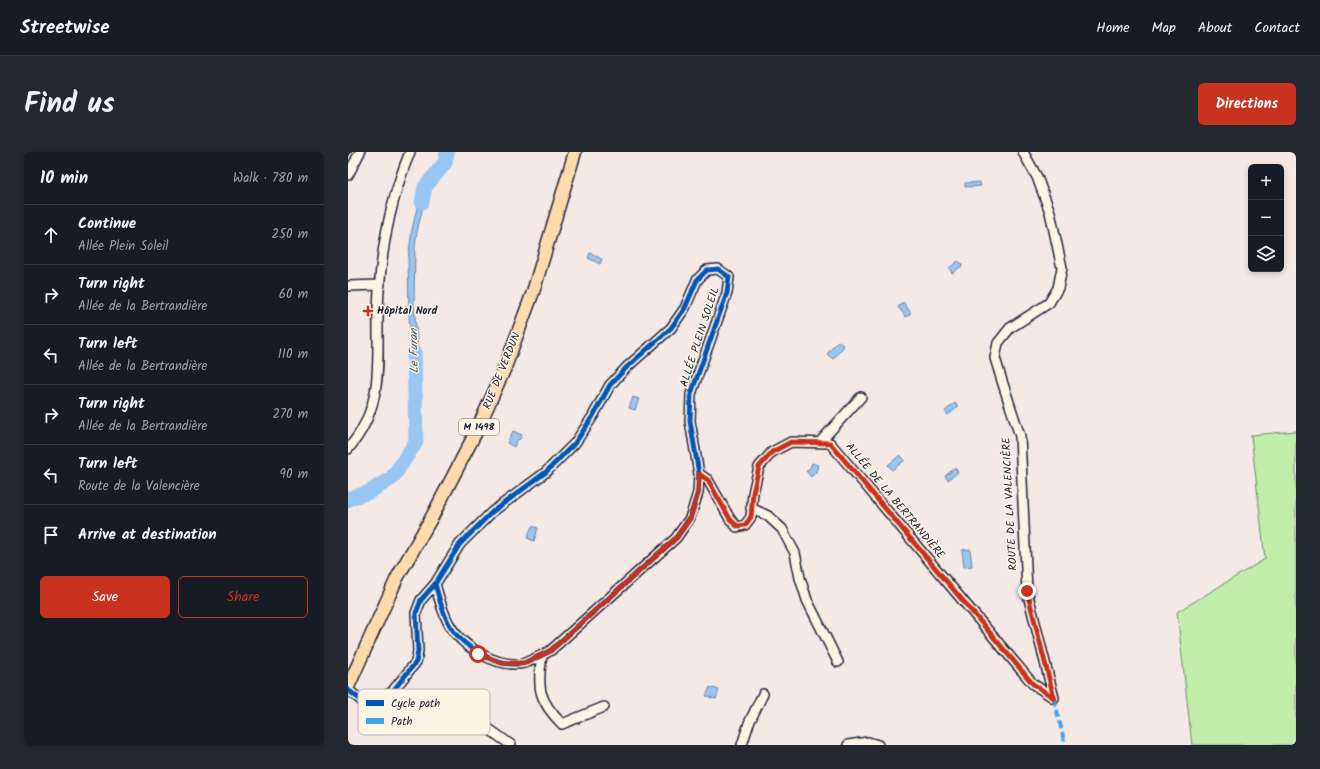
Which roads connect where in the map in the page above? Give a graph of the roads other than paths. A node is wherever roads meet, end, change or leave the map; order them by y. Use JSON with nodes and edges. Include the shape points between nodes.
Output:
{"nodes":[{"id":1,"x":360,"y":152,"type":"edge"},
{"id":2,"x":410,"y":152,"type":"edge"},
{"id":3,"x":416,"y":152,"type":"edge"},
{"id":4,"x":575,"y":152,"type":"edge"},
{"id":5,"x":1023,"y":152,"type":"edge"},
{"id":6,"x":406,"y":162,"type":"junction"},
{"id":7,"x":348,"y":175,"type":"edge"},
{"id":8,"x":380,"y":285,"type":"junction"},
{"id":9,"x":348,"y":286,"type":"edge"},
{"id":10,"x":862,"y":396,"type":"dead end"},
{"id":11,"x":820,"y":442,"type":"junction"},
{"id":12,"x":348,"y":449,"type":"edge"},
{"id":13,"x":699,"y":474,"type":"junction"},
{"id":14,"x":751,"y":508,"type":"junction"},
{"id":15,"x":435,"y":584,"type":"junction"},
{"id":16,"x":542,"y":655,"type":"junction"},
{"id":17,"x":838,"y":662,"type":"dead end"},
{"id":18,"x":348,"y":687,"type":"edge"},
{"id":19,"x":394,"y":689,"type":"edge"},
{"id":20,"x":348,"y":690,"type":"edge"},
{"id":21,"x":763,"y":694,"type":"dead end"},
{"id":22,"x":358,"y":698,"type":"edge"},
{"id":23,"x":1054,"y":698,"type":"joint"},
{"id":24,"x":604,"y":706,"type":"dead end"},
{"id":25,"x":490,"y":730,"type":"edge"},
{"id":26,"x":511,"y":745,"type":"edge"},
{"id":27,"x":742,"y":745,"type":"edge"},
{"id":28,"x":848,"y":745,"type":"edge"},
{"id":29,"x":878,"y":745,"type":"edge"}],
"edges":[{"from":1,"to":7,"type":"street"},
{"from":2,"to":6,"type":"street"},
{"from":3,"to":6,"type":"street"},
{"from":4,"to":18,"type":"main road","name":"RUE DE VERDUN","number":"M 1498","via":[[533,292],[504,370],[476,432],[397,578]]},
{"from":5,"to":23,"type":"street","name":"ROUTE DE LA VALENCIÈRE","via":[[1037,178],[1050,212],[1062,268],[1058,288],[1049,303],[1010,328],[998,344],[995,358],[1020,436],[1027,591]]},
{"from":6,"to":8,"type":"street","via":[[387,228]]},
{"from":8,"to":9,"type":"street"},
{"from":8,"to":12,"type":"street","via":[[376,389],[370,414]]},
{"from":10,"to":11,"type":"street"},
{"from":11,"to":14,"type":"street","name":"ALLÉE DE LA BERTRANDIÈRE","via":[[791,442],[772,452],[759,467]]},
{"from":11,"to":23,"type":"street","name":"ALLÉE DE LA BERTRANDIÈRE","via":[[830,443],[1033,684]]},
{"from":13,"to":14,"type":"street","name":"ALLÉE DE LA BERTRANDIÈRE","via":[[708,480],[730,519],[737,526],[745,525],[751,517]]},
{"from":13,"to":15,"type":"street","name":"ALLÉE PLEIN SOLEIL","via":[[690,421],[692,394],[727,294],[728,278],[718,269],[707,270],[697,280],[685,308],[671,328],[610,385],[594,416],[575,443],[546,472],[492,512],[460,544]]},
{"from":13,"to":16,"type":"street","name":"ALLÉE PLEIN SOLEIL","via":[[698,493],[690,518],[676,538],[550,651]]},
{"from":14,"to":17,"type":"street","via":[[768,516],[782,529],[795,553],[807,600]]},
{"from":15,"to":16,"type":"street","name":"ALLÉE PLEIN SOLEIL","via":[[448,622],[459,638],[478,654],[502,663],[524,663]]},
{"from":15,"to":19,"type":"street","name":"ALLÉE PLEIN SOLEIL","via":[[421,600],[416,613],[416,662]]},
{"from":16,"to":24,"type":"street","via":[[538,676],[540,694],[562,724]]},
{"from":20,"to":22,"type":"street"},
{"from":21,"to":27,"type":"street"},
{"from":25,"to":26,"type":"street"},
{"from":28,"to":29,"type":"street","via":[[868,742]]}]}
